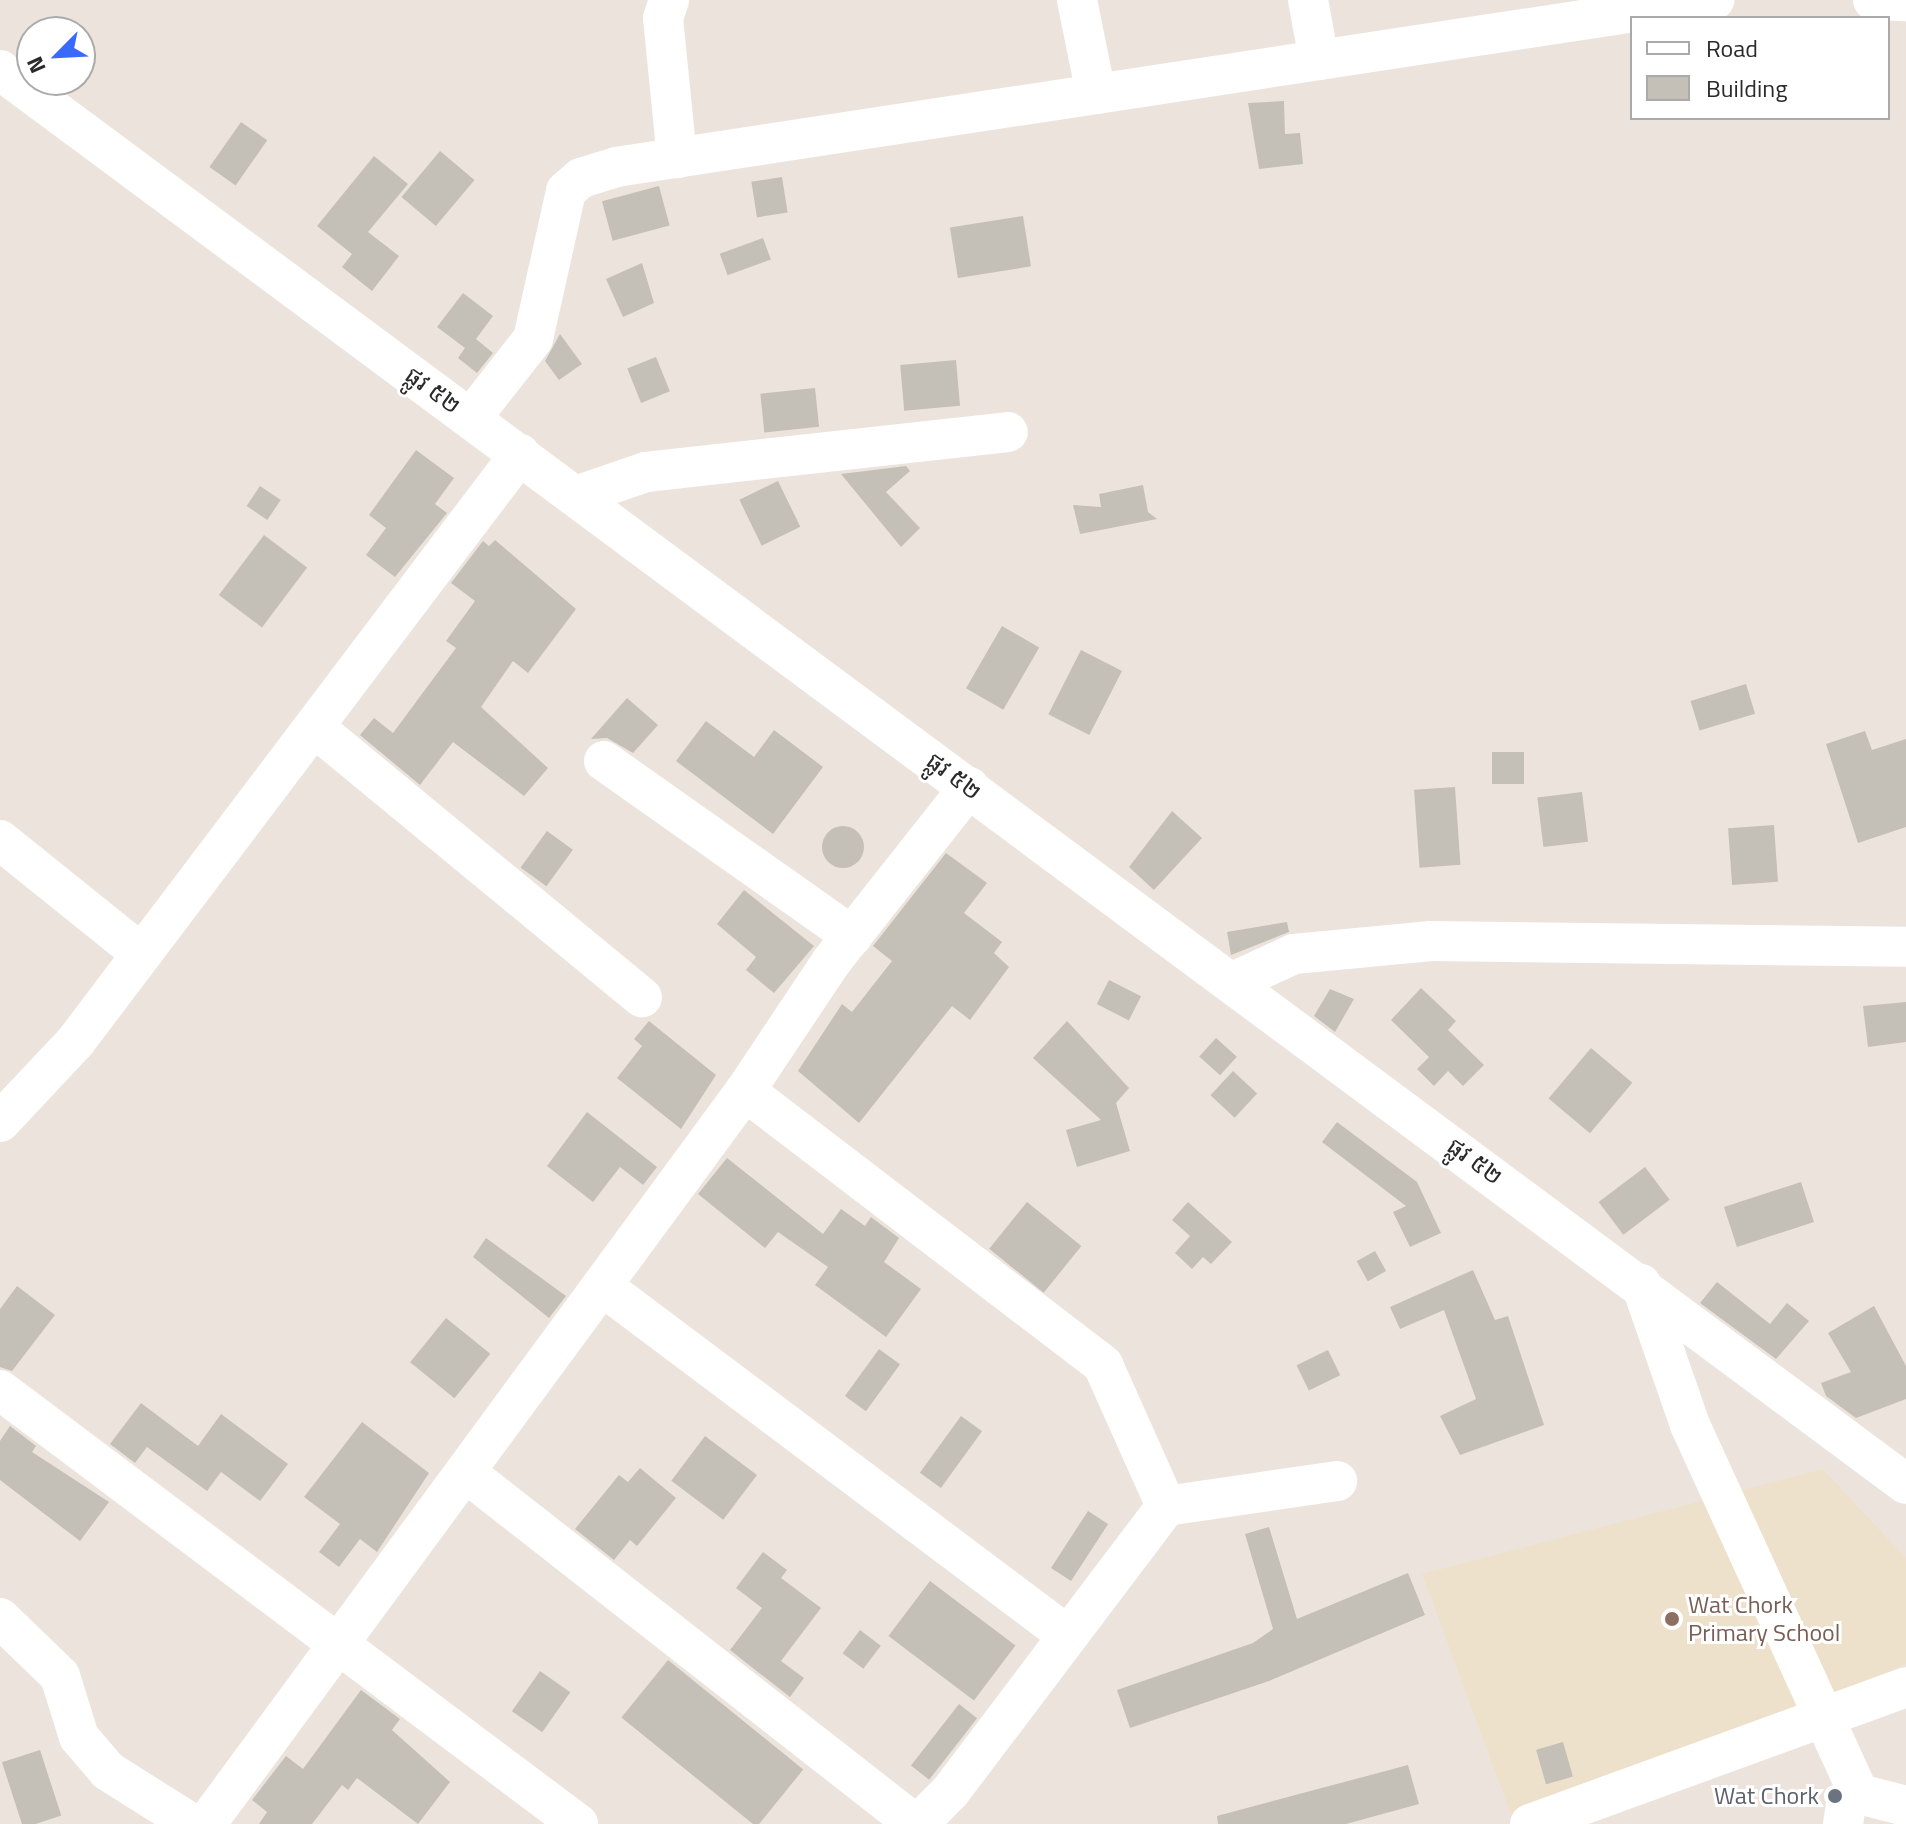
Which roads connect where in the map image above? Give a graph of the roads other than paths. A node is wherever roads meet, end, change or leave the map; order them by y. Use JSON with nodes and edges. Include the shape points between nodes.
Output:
{"nodes":[{"id":1,"x":669,"y":0,"type":"edge"},
{"id":2,"x":1077,"y":0,"type":"edge"},
{"id":3,"x":1308,"y":0,"type":"edge"},
{"id":4,"x":1714,"y":0,"type":"edge"},
{"id":5,"x":1873,"y":0,"type":"edge"},
{"id":6,"x":1906,"y":1,"type":"edge"},
{"id":7,"x":1561,"y":12,"type":"edge"},
{"id":8,"x":1319,"y":60,"type":"junction"},
{"id":9,"x":0,"y":70,"type":"edge"},
{"id":10,"x":1096,"y":94,"type":"junction"},
{"id":11,"x":677,"y":158,"type":"junction"},
{"id":12,"x":471,"y":418,"type":"junction"},
{"id":13,"x":1008,"y":432,"type":"dead end"},
{"id":14,"x":520,"y":454,"type":"junction"},
{"id":15,"x":576,"y":496,"type":"junction"},
{"id":16,"x":314,"y":727,"type":"junction"},
{"id":17,"x":604,"y":761,"type":"dead end"},
{"id":18,"x":969,"y":787,"type":"junction"},
{"id":19,"x":0,"y":840,"type":"edge"},
{"id":20,"x":852,"y":936,"type":"junction"},
{"id":21,"x":1906,"y":947,"type":"edge"},
{"id":22,"x":142,"y":954,"type":"junction"},
{"id":23,"x":1233,"y":982,"type":"junction"},
{"id":24,"x":642,"y":997,"type":"dead end"},
{"id":25,"x":745,"y":1091,"type":"junction"},
{"id":26,"x":0,"y":1122,"type":"edge"},
{"id":27,"x":1641,"y":1284,"type":"junction"},
{"id":28,"x":602,"y":1286,"type":"junction"},
{"id":29,"x":0,"y":1390,"type":"edge"},
{"id":30,"x":465,"y":1472,"type":"junction"},
{"id":31,"x":1337,"y":1481,"type":"dead end"},
{"id":32,"x":1906,"y":1484,"type":"edge"},
{"id":33,"x":1166,"y":1506,"type":"junction"},
{"id":34,"x":0,"y":1618,"type":"edge"},
{"id":35,"x":1067,"y":1635,"type":"junction"},
{"id":36,"x":339,"y":1644,"type":"junction"},
{"id":37,"x":1906,"y":1687,"type":"edge"},
{"id":38,"x":1830,"y":1719,"type":"junction"},
{"id":39,"x":1906,"y":1806,"type":"edge"},
{"id":40,"x":1851,"y":1809,"type":"edge"},
{"id":41,"x":192,"y":1824,"type":"edge"},
{"id":42,"x":206,"y":1824,"type":"edge"},
{"id":43,"x":578,"y":1824,"type":"edge"},
{"id":44,"x":916,"y":1824,"type":"edge"},
{"id":45,"x":1530,"y":1824,"type":"edge"}],
"edges":[{"from":1,"to":11,"type":"street","via":[[663,18]]},
{"from":2,"to":10,"type":"street"},
{"from":3,"to":8,"type":"street"},
{"from":4,"to":7,"type":"street"},
{"from":5,"to":6,"type":"street"},
{"from":7,"to":8,"type":"street"},
{"from":8,"to":10,"type":"street"},
{"from":9,"to":12,"type":"street","name":"ផ្លូវ ៥២"},
{"from":10,"to":11,"type":"street"},
{"from":11,"to":12,"type":"street","via":[[616,167],[566,191],[533,339]]},
{"from":12,"to":14,"type":"street","name":"ផ្លូវ ៥២"},
{"from":13,"to":15,"type":"street","via":[[646,472]]},
{"from":14,"to":15,"type":"street","name":"ផ្លូវ ៥២"},
{"from":14,"to":16,"type":"street"},
{"from":15,"to":18,"type":"street","name":"ផ្លូវ ៥២"},
{"from":16,"to":22,"type":"street"},
{"from":16,"to":24,"type":"street"},
{"from":17,"to":20,"type":"street"},
{"from":18,"to":20,"type":"street"},
{"from":18,"to":23,"type":"street","name":"ផ្លូវ ៥២"},
{"from":19,"to":22,"type":"street"},
{"from":20,"to":25,"type":"street"},
{"from":21,"to":23,"type":"street","via":[[1431,941],[1294,954]]},
{"from":22,"to":26,"type":"street"},
{"from":23,"to":27,"type":"street","name":"ផ្លូវ ៥២"},
{"from":25,"to":28,"type":"street"},
{"from":25,"to":33,"type":"street","via":[[1103,1365]]},
{"from":27,"to":32,"type":"street","name":"ផ្លូវ ៥២"},
{"from":27,"to":38,"type":"street","via":[[1690,1425]]},
{"from":28,"to":30,"type":"street"},
{"from":28,"to":35,"type":"street"},
{"from":29,"to":36,"type":"street"},
{"from":30,"to":36,"type":"street"},
{"from":30,"to":44,"type":"street"},
{"from":31,"to":33,"type":"street"},
{"from":33,"to":35,"type":"street"},
{"from":34,"to":41,"type":"street","via":[[60,1676],[79,1737],[108,1771]]},
{"from":35,"to":44,"type":"street"},
{"from":36,"to":42,"type":"street"},
{"from":36,"to":43,"type":"street"},
{"from":37,"to":38,"type":"street"},
{"from":38,"to":40,"type":"street"},
{"from":38,"to":45,"type":"street"},
{"from":39,"to":40,"type":"street"}]}
